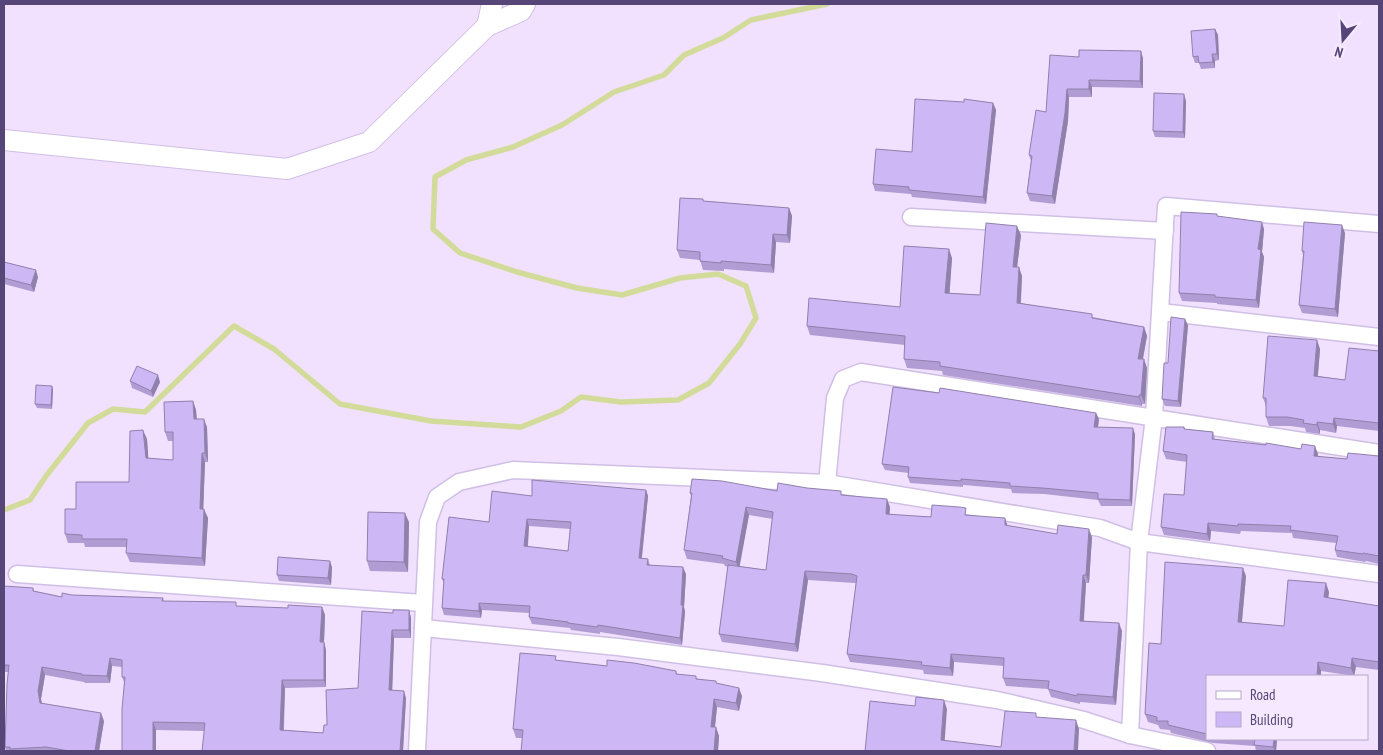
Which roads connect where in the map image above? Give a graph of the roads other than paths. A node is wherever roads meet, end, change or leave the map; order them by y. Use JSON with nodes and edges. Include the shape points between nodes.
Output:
{"nodes":[{"id":1,"x":492,"y":4,"type":"edge"},
{"id":2,"x":525,"y":4,"type":"edge"},
{"id":3,"x":487,"y":26,"type":"junction"},
{"id":4,"x":4,"y":140,"type":"edge"},
{"id":5,"x":911,"y":217,"type":"dead end"},
{"id":6,"x":1379,"y":224,"type":"edge"},
{"id":7,"x":1165,"y":231,"type":"junction"},
{"id":8,"x":1161,"y":312,"type":"junction"},
{"id":9,"x":1379,"y":337,"type":"edge"},
{"id":10,"x":1154,"y":417,"type":"junction"},
{"id":11,"x":1379,"y":452,"type":"edge"},
{"id":12,"x":827,"y":483,"type":"junction"},
{"id":13,"x":1139,"y":542,"type":"junction"},
{"id":14,"x":18,"y":574,"type":"dead end"},
{"id":15,"x":1379,"y":574,"type":"edge"},
{"id":16,"x":423,"y":603,"type":"junction"},
{"id":17,"x":423,"y":628,"type":"junction"},
{"id":18,"x":1130,"y":735,"type":"junction"},
{"id":19,"x":417,"y":751,"type":"edge"},
{"id":20,"x":1207,"y":751,"type":"edge"}],
"edges":[{"from":1,"to":3,"type":"street"},
{"from":2,"to":3,"type":"street","via":[[521,12]]},
{"from":3,"to":4,"type":"street","via":[[369,142],[287,169]]},
{"from":5,"to":7,"type":"street"},
{"from":6,"to":7,"type":"street","via":[[1166,206]]},
{"from":7,"to":8,"type":"street"},
{"from":8,"to":9,"type":"street"},
{"from":8,"to":10,"type":"street"},
{"from":10,"to":11,"type":"street"},
{"from":10,"to":12,"type":"street","via":[[862,372],[843,379],[835,398]]},
{"from":10,"to":13,"type":"street"},
{"from":12,"to":13,"type":"street","via":[[1100,528]]},
{"from":12,"to":16,"type":"street","via":[[513,470],[459,482],[437,497],[428,522]]},
{"from":13,"to":15,"type":"street"},
{"from":13,"to":18,"type":"street"},
{"from":14,"to":16,"type":"street"},
{"from":16,"to":17,"type":"street"},
{"from":17,"to":18,"type":"street","via":[[618,647],[832,674],[998,700],[1084,720]]},
{"from":17,"to":19,"type":"street"},
{"from":18,"to":20,"type":"street"}]}
